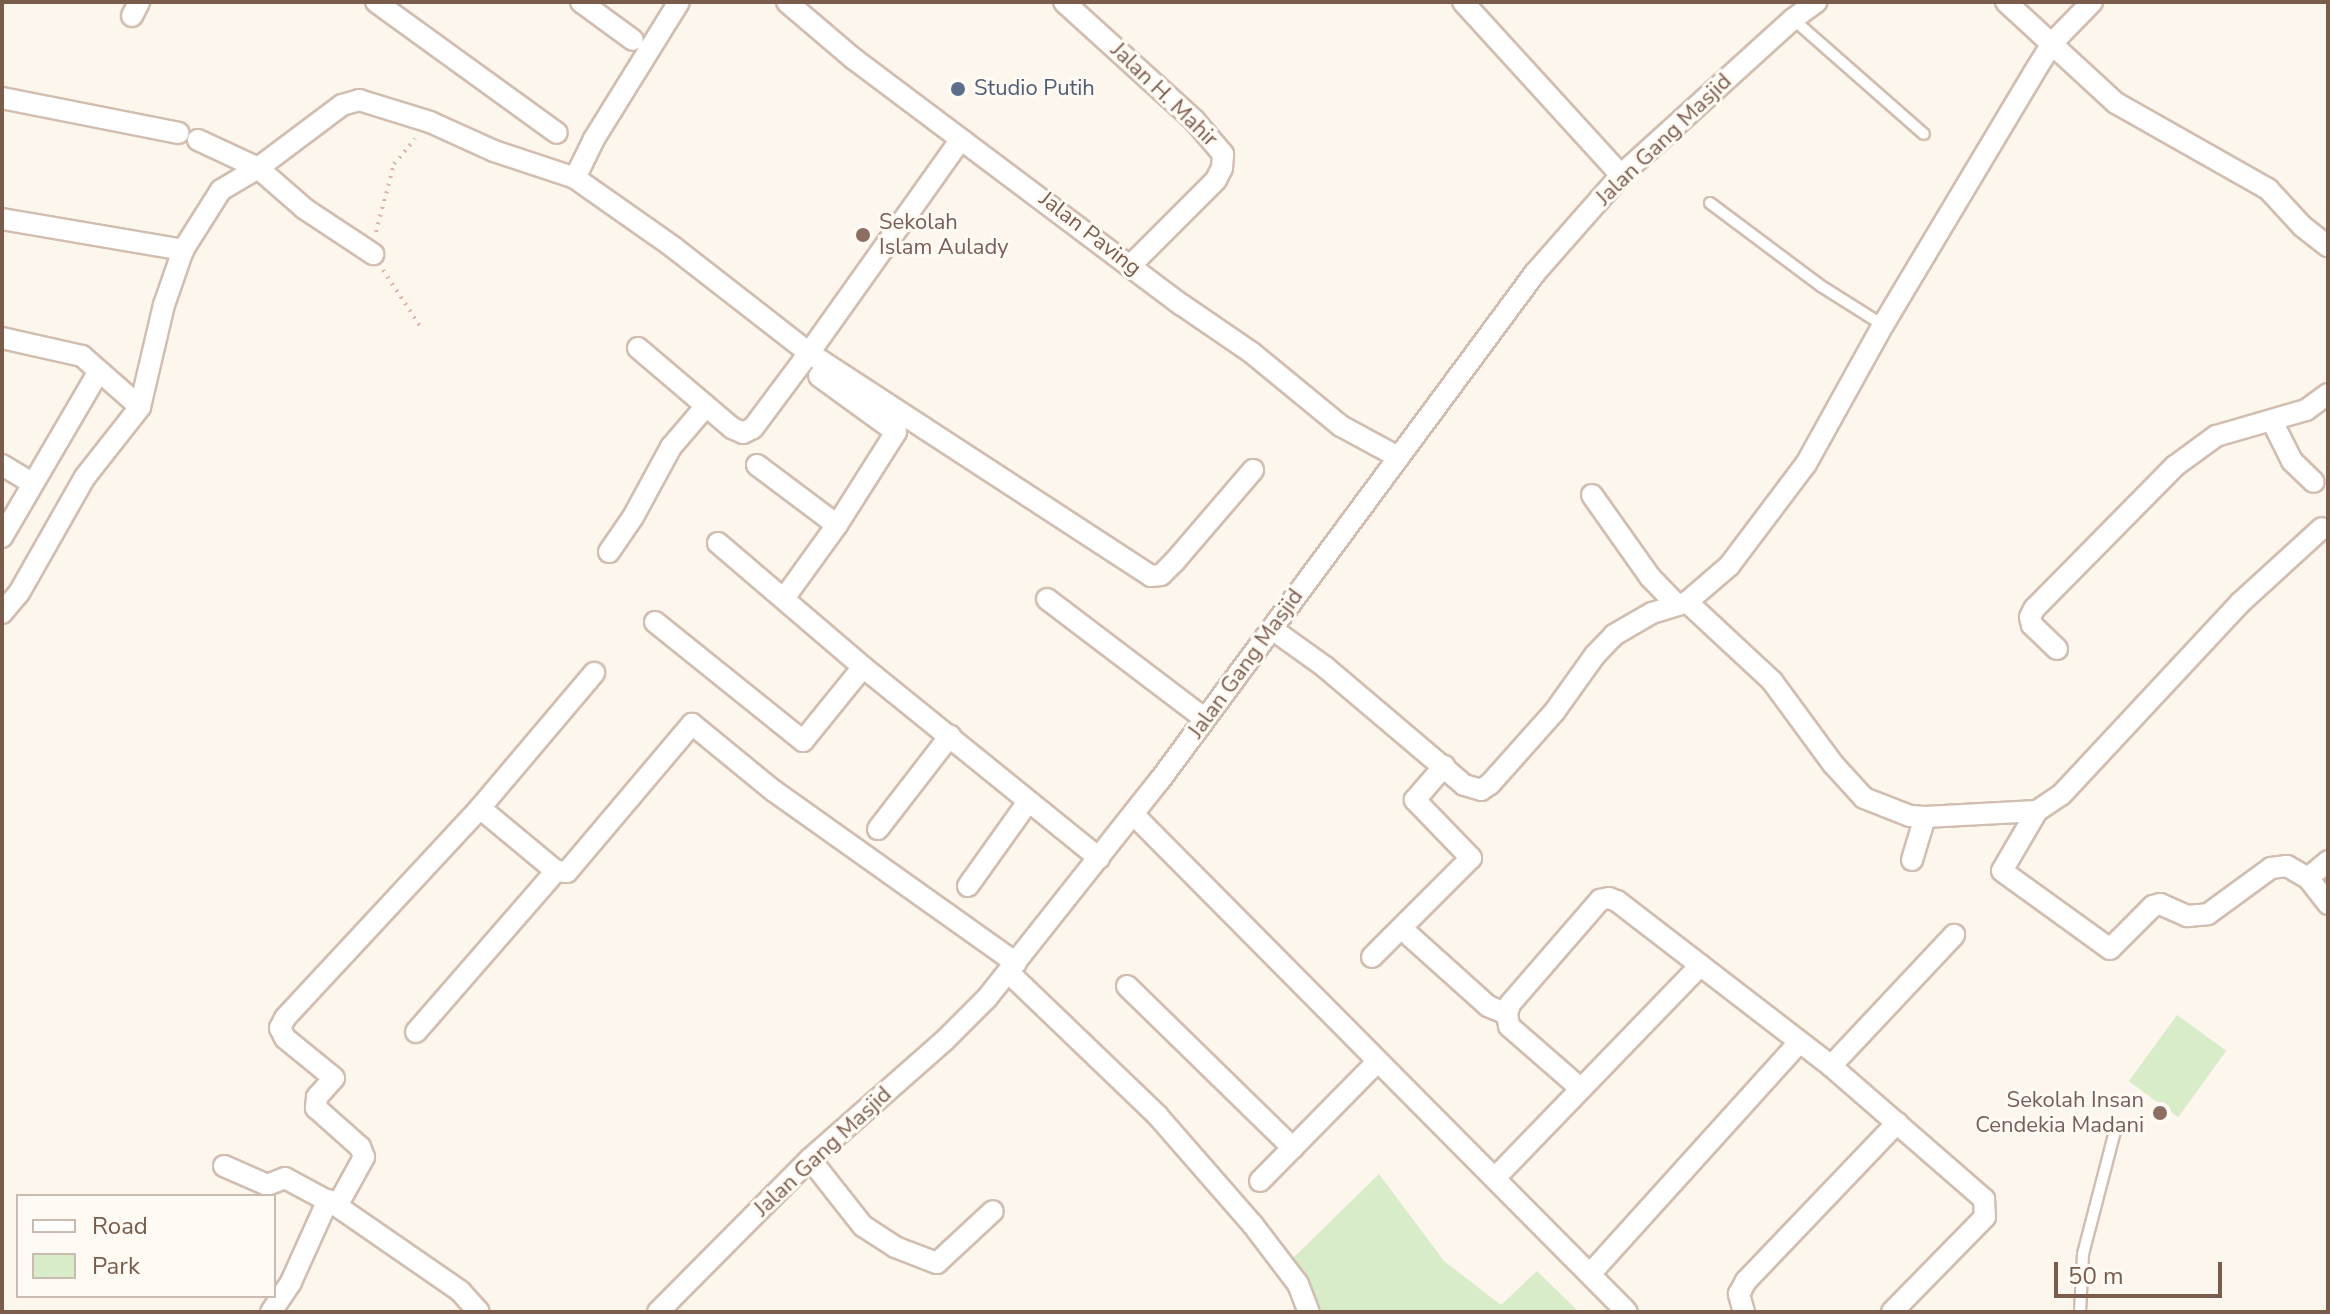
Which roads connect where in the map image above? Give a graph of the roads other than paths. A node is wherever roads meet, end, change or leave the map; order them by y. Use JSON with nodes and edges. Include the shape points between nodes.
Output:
{"nodes":[{"id":1,"x":376,"y":2,"type":"edge"},
{"id":2,"x":581,"y":2,"type":"edge"},
{"id":3,"x":679,"y":2,"type":"edge"},
{"id":4,"x":787,"y":2,"type":"edge"},
{"id":5,"x":1064,"y":2,"type":"edge"},
{"id":6,"x":1463,"y":2,"type":"edge"},
{"id":7,"x":2006,"y":2,"type":"edge"},
{"id":8,"x":2092,"y":2,"type":"edge"},
{"id":9,"x":1798,"y":9,"type":"edge"},
{"id":10,"x":633,"y":40,"type":"dead end"},
{"id":11,"x":2053,"y":42,"type":"junction"},
{"id":12,"x":2,"y":98,"type":"edge"},
{"id":13,"x":557,"y":133,"type":"dead end"},
{"id":14,"x":1924,"y":134,"type":"dead end"},
{"id":15,"x":961,"y":139,"type":"junction"},
{"id":16,"x":258,"y":168,"type":"junction"},
{"id":17,"x":1621,"y":175,"type":"junction"},
{"id":18,"x":575,"y":178,"type":"junction"},
{"id":19,"x":1710,"y":203,"type":"dead end"},
{"id":20,"x":2,"y":219,"type":"edge"},
{"id":21,"x":2328,"y":246,"type":"edge"},
{"id":22,"x":183,"y":250,"type":"junction"},
{"id":23,"x":373,"y":254,"type":"road end"},
{"id":24,"x":1130,"y":266,"type":"junction"},
{"id":25,"x":1883,"y":325,"type":"junction"},
{"id":26,"x":2,"y":338,"type":"edge"},
{"id":27,"x":638,"y":348,"type":"dead end"},
{"id":28,"x":809,"y":353,"type":"junction"},
{"id":29,"x":99,"y":371,"type":"junction"},
{"id":30,"x":819,"y":376,"type":"dead end"},
{"id":31,"x":2328,"y":394,"type":"edge"},
{"id":32,"x":706,"y":406,"type":"junction"},
{"id":33,"x":140,"y":407,"type":"junction"},
{"id":34,"x":2272,"y":421,"type":"junction"},
{"id":35,"x":1398,"y":457,"type":"junction"},
{"id":36,"x":2,"y":465,"type":"edge"},
{"id":37,"x":757,"y":465,"type":"dead end"},
{"id":38,"x":1253,"y":470,"type":"dead end"},
{"id":39,"x":2314,"y":482,"type":"dead end"},
{"id":40,"x":32,"y":483,"type":"junction"},
{"id":41,"x":1592,"y":495,"type":"dead end"},
{"id":42,"x":837,"y":525,"type":"junction"},
{"id":43,"x":2322,"y":528,"type":"dead end"},
{"id":44,"x":2,"y":537,"type":"edge"},
{"id":45,"x":718,"y":543,"type":"dead end"},
{"id":46,"x":609,"y":552,"type":"dead end"},
{"id":47,"x":785,"y":597,"type":"junction"},
{"id":48,"x":1047,"y":599,"type":"dead end"},
{"id":49,"x":1682,"y":604,"type":"junction"},
{"id":50,"x":2,"y":613,"type":"edge"},
{"id":51,"x":655,"y":622,"type":"dead end"},
{"id":52,"x":1272,"y":629,"type":"junction"},
{"id":53,"x":2057,"y":649,"type":"dead end"},
{"id":54,"x":863,"y":667,"type":"junction"},
{"id":55,"x":594,"y":673,"type":"dead end"},
{"id":56,"x":1205,"y":719,"type":"junction"},
{"id":57,"x":950,"y":736,"type":"junction"},
{"id":58,"x":1444,"y":766,"type":"junction"},
{"id":59,"x":1028,"y":802,"type":"junction"},
{"id":60,"x":480,"y":808,"type":"junction"},
{"id":61,"x":2037,"y":811,"type":"junction"},
{"id":62,"x":1133,"y":814,"type":"junction"},
{"id":63,"x":1925,"y":817,"type":"junction"},
{"id":64,"x":878,"y":829,"type":"dead end"},
{"id":65,"x":1099,"y":858,"type":"junction"},
{"id":66,"x":1912,"y":860,"type":"dead end"},
{"id":67,"x":2328,"y":861,"type":"edge"},
{"id":68,"x":556,"y":871,"type":"junction"},
{"id":69,"x":2308,"y":878,"type":"junction"},
{"id":70,"x":968,"y":886,"type":"dead end"},
{"id":71,"x":2328,"y":904,"type":"edge"},
{"id":72,"x":1954,"y":935,"type":"dead end"},
{"id":73,"x":1410,"y":936,"type":"dead end"},
{"id":74,"x":1372,"y":957,"type":"dead end"},
{"id":75,"x":1701,"y":965,"type":"junction"},
{"id":76,"x":1012,"y":967,"type":"junction"},
{"id":77,"x":1127,"y":986,"type":"dead end"},
{"id":78,"x":1507,"y":1014,"type":"junction"},
{"id":79,"x":416,"y":1032,"type":"dead end"},
{"id":80,"x":1799,"y":1043,"type":"junction"},
{"id":81,"x":1377,"y":1062,"type":"junction"},
{"id":82,"x":1831,"y":1066,"type":"junction"},
{"id":83,"x":1580,"y":1088,"type":"junction"},
{"id":84,"x":1897,"y":1123,"type":"junction"},
{"id":85,"x":2115,"y":1131,"type":"dead end"},
{"id":86,"x":1293,"y":1148,"type":"junction"},
{"id":87,"x":810,"y":1159,"type":"junction"},
{"id":88,"x":224,"y":1166,"type":"dead end"},
{"id":89,"x":1495,"y":1178,"type":"junction"},
{"id":90,"x":1260,"y":1181,"type":"dead end"},
{"id":91,"x":333,"y":1203,"type":"junction"},
{"id":92,"x":993,"y":1211,"type":"dead end"},
{"id":93,"x":1590,"y":1274,"type":"junction"},
{"id":94,"x":271,"y":1312,"type":"edge"},
{"id":95,"x":479,"y":1312,"type":"edge"},
{"id":96,"x":658,"y":1312,"type":"edge"},
{"id":97,"x":1309,"y":1312,"type":"edge"},
{"id":98,"x":1627,"y":1312,"type":"edge"},
{"id":99,"x":1744,"y":1312,"type":"edge"},
{"id":100,"x":1892,"y":1312,"type":"edge"},
{"id":101,"x":2080,"y":1312,"type":"edge"}],
"edges":[{"from":1,"to":13,"type":"street"},
{"from":2,"to":10,"type":"street"},
{"from":3,"to":18,"type":"street"},
{"from":4,"to":15,"type":"street","name":"Jalan Paving"},
{"from":5,"to":24,"type":"street","name":"Jalan H. Mahir","via":[[1194,120],[1223,154],[1216,180]]},
{"from":6,"to":17,"type":"street"},
{"from":7,"to":11,"type":"street"},
{"from":8,"to":11,"type":"street"},
{"from":9,"to":14,"type":"lane"},
{"from":9,"to":17,"type":"street","name":"Jalan Gang Masjid"},
{"from":11,"to":21,"type":"street","via":[[2116,103],[2268,189]]},
{"from":11,"to":25,"type":"street"},
{"from":12,"to":16,"type":"street","via":[[188,136]]},
{"from":15,"to":24,"type":"street","name":"Jalan Paving"},
{"from":15,"to":28,"type":"street"},
{"from":16,"to":18,"type":"street","via":[[342,105],[359,100]]},
{"from":16,"to":22,"type":"street","via":[[221,190]]},
{"from":16,"to":23,"type":"street","via":[[305,209]]},
{"from":17,"to":35,"type":"street","name":"Jalan Gang Masjid","via":[[1535,273]]},
{"from":18,"to":28,"type":"street"},
{"from":19,"to":25,"type":"lane"},
{"from":20,"to":22,"type":"street"},
{"from":22,"to":33,"type":"street"},
{"from":24,"to":35,"type":"street","name":"Jalan Paving","via":[[1252,353],[1341,426]]},
{"from":25,"to":49,"type":"street","via":[[1806,464],[1729,566]]},
{"from":26,"to":29,"type":"street","via":[[71,352]]},
{"from":27,"to":32,"type":"street"},
{"from":28,"to":32,"type":"street","via":[[749,432],[732,428]]},
{"from":28,"to":38,"type":"street","via":[[1151,576],[1161,575],[1175,561]]},
{"from":29,"to":33,"type":"street"},
{"from":29,"to":40,"type":"street"},
{"from":30,"to":42,"type":"street","via":[[896,432]]},
{"from":31,"to":34,"type":"street","via":[[2306,410]]},
{"from":32,"to":46,"type":"street","via":[[671,447]]},
{"from":33,"to":50,"type":"street","via":[[85,477],[19,593]]},
{"from":34,"to":39,"type":"street","via":[[2292,461]]},
{"from":34,"to":53,"type":"street","via":[[2200,445],[2034,609],[2032,625]]},
{"from":35,"to":52,"type":"street","name":"Jalan Gang Masjid"},
{"from":36,"to":40,"type":"street"},
{"from":37,"to":42,"type":"street"},
{"from":40,"to":44,"type":"street"},
{"from":41,"to":49,"type":"street","via":[[1650,577]]},
{"from":42,"to":47,"type":"street"},
{"from":43,"to":61,"type":"street","via":[[2240,603],[2061,795]]},
{"from":45,"to":47,"type":"street"},
{"from":47,"to":54,"type":"street"},
{"from":48,"to":56,"type":"street"},
{"from":49,"to":58,"type":"street","via":[[1652,613],[1614,635],[1490,784],[1473,790]]},
{"from":49,"to":63,"type":"street","via":[[1772,681],[1864,798]]},
{"from":51,"to":54,"type":"street","via":[[803,741]]},
{"from":52,"to":56,"type":"street","name":"Jalan Gang Masjid"},
{"from":52,"to":58,"type":"street"},
{"from":54,"to":57,"type":"street"},
{"from":55,"to":60,"type":"street"},
{"from":56,"to":62,"type":"street","name":"Jalan Gang Masjid"},
{"from":57,"to":59,"type":"street"},
{"from":57,"to":64,"type":"street"},
{"from":58,"to":74,"type":"street","via":[[1415,800],[1471,858]]},
{"from":59,"to":65,"type":"street"},
{"from":59,"to":70,"type":"street"},
{"from":60,"to":68,"type":"street"},
{"from":60,"to":91,"type":"street","via":[[280,1028],[334,1078],[317,1097],[316,1108],[360,1147],[364,1157]]},
{"from":61,"to":63,"type":"street"},
{"from":61,"to":69,"type":"street","via":[[2002,871],[2110,949],[2153,906],[2199,916],[2271,868],[2287,866]]},
{"from":62,"to":65,"type":"street","name":"Jalan Gang Masjid"},
{"from":62,"to":81,"type":"street"},
{"from":63,"to":66,"type":"street"},
{"from":65,"to":76,"type":"street","name":"Jalan Gang Masjid"},
{"from":67,"to":69,"type":"street"},
{"from":68,"to":76,"type":"street","via":[[567,872],[692,724]]},
{"from":68,"to":79,"type":"street"},
{"from":69,"to":71,"type":"street"},
{"from":72,"to":82,"type":"street"},
{"from":73,"to":78,"type":"street","via":[[1488,1006]]},
{"from":75,"to":78,"type":"street","via":[[1617,901],[1600,900]]},
{"from":75,"to":80,"type":"street"},
{"from":75,"to":83,"type":"street"},
{"from":76,"to":87,"type":"street","name":"Jalan Gang Masjid","via":[[945,1040]]},
{"from":76,"to":97,"type":"street","via":[[1157,1115],[1253,1225],[1298,1284]]},
{"from":77,"to":86,"type":"street"},
{"from":78,"to":83,"type":"street","via":[[1509,1026]]},
{"from":80,"to":82,"type":"street"},
{"from":80,"to":93,"type":"street"},
{"from":81,"to":86,"type":"street"},
{"from":81,"to":89,"type":"street"},
{"from":82,"to":84,"type":"street"},
{"from":83,"to":89,"type":"street"},
{"from":84,"to":99,"type":"street","via":[[1746,1281],[1739,1294]]},
{"from":84,"to":100,"type":"street","via":[[1984,1199],[1987,1208],[1985,1217]]},
{"from":85,"to":101,"type":"lane","via":[[2083,1254]]},
{"from":86,"to":90,"type":"street"},
{"from":87,"to":92,"type":"street","via":[[863,1226],[895,1247],[937,1263]]},
{"from":87,"to":96,"type":"street","name":"Jalan Gang Masjid"},
{"from":88,"to":91,"type":"street","via":[[267,1185],[285,1178]]},
{"from":89,"to":93,"type":"street"},
{"from":91,"to":94,"type":"street"},
{"from":91,"to":95,"type":"street","via":[[460,1291]]},
{"from":93,"to":98,"type":"street"}]}
